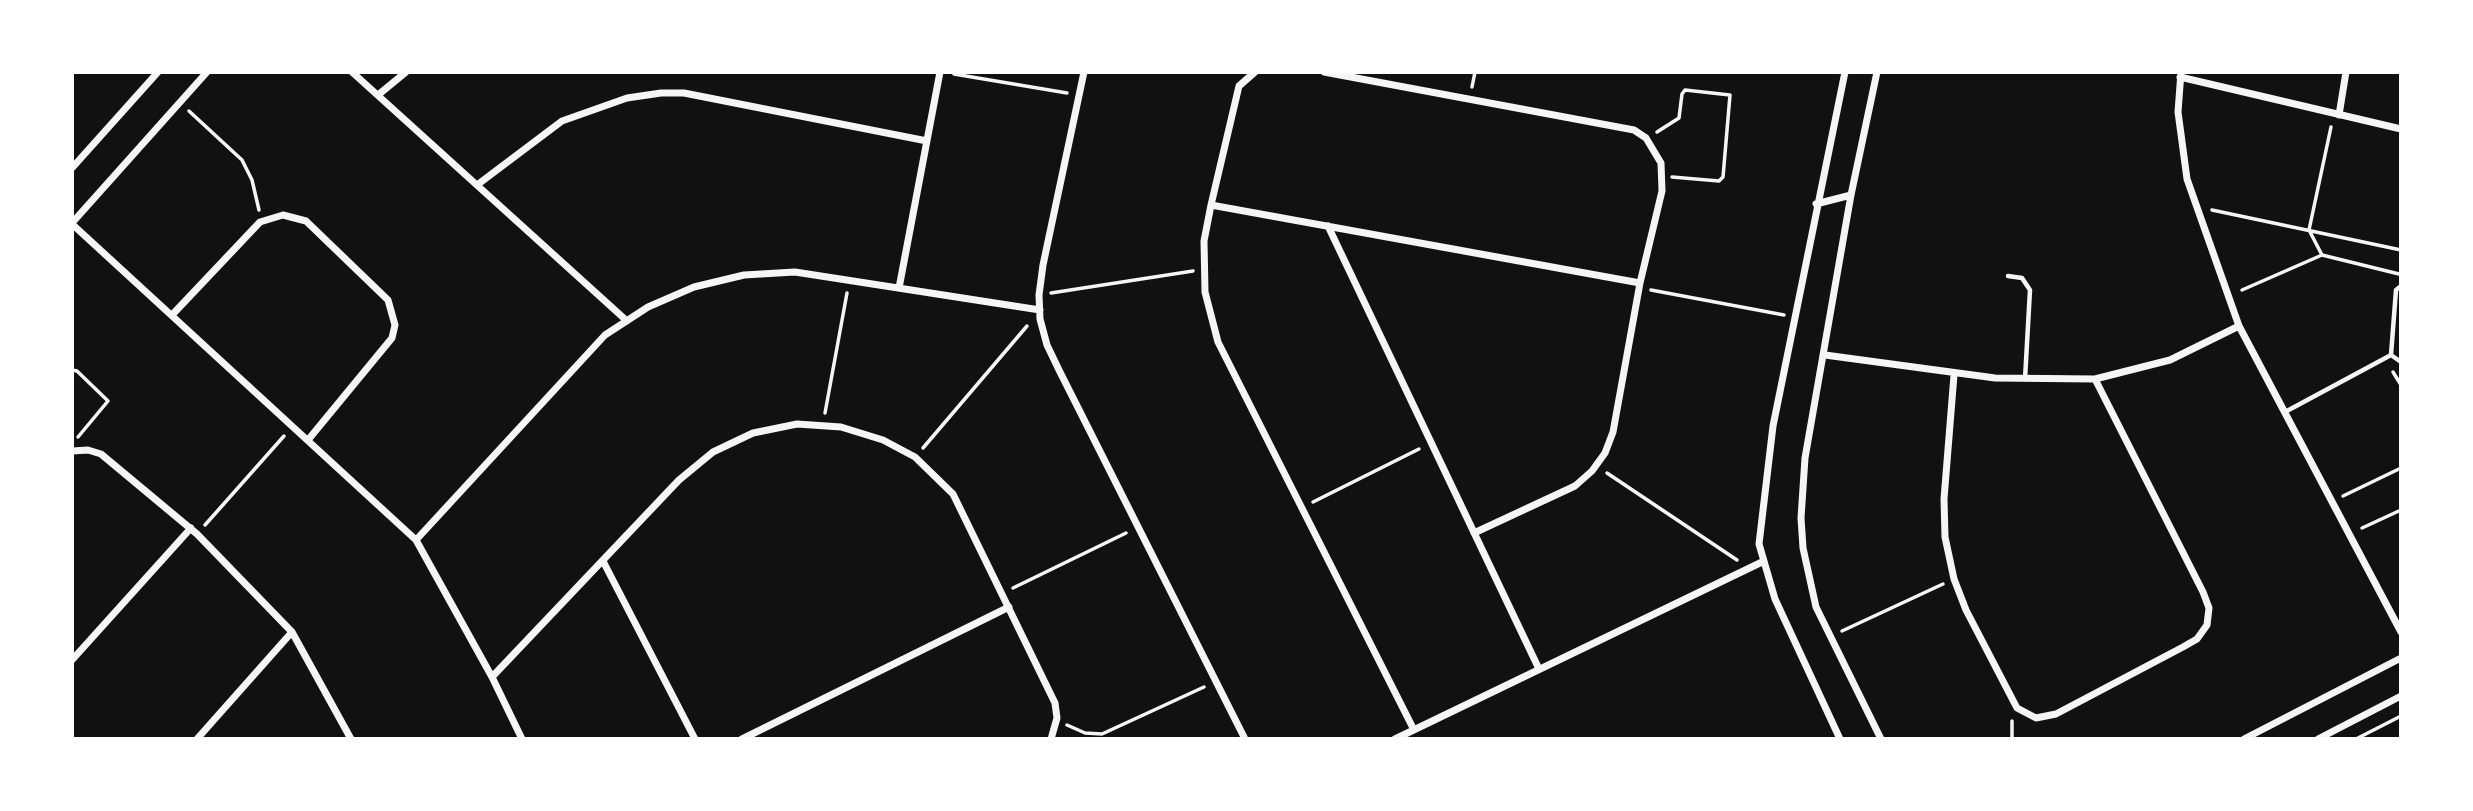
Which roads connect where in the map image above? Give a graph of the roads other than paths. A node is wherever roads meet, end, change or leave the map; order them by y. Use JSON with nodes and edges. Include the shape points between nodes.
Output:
{"nodes":[{"id":1,"x":158,"y":72,"type":"edge"},
{"id":2,"x":207,"y":72,"type":"edge"},
{"id":3,"x":352,"y":72,"type":"edge"},
{"id":4,"x":406,"y":72,"type":"edge"},
{"id":5,"x":940,"y":72,"type":"edge"},
{"id":6,"x":1084,"y":72,"type":"edge"},
{"id":7,"x":1255,"y":72,"type":"edge"},
{"id":8,"x":1324,"y":72,"type":"edge"},
{"id":9,"x":1845,"y":72,"type":"edge"},
{"id":10,"x":1877,"y":72,"type":"edge"},
{"id":11,"x":2346,"y":72,"type":"edge"},
{"id":12,"x":2181,"y":75,"type":"edge"},
{"id":13,"x":378,"y":95,"type":"junction"},
{"id":14,"x":2336,"y":114,"type":"junction"},
{"id":15,"x":2401,"y":129,"type":"edge"},
{"id":16,"x":927,"y":141,"type":"junction"},
{"id":17,"x":72,"y":168,"type":"edge"},
{"id":18,"x":477,"y":185,"type":"junction"},
{"id":19,"x":1851,"y":195,"type":"junction"},
{"id":20,"x":1816,"y":204,"type":"junction"},
{"id":21,"x":1211,"y":205,"type":"junction"},
{"id":22,"x":72,"y":224,"type":"edge"},
{"id":23,"x":1328,"y":226,"type":"junction"},
{"id":24,"x":2008,"y":276,"type":"dead end"},
{"id":25,"x":1640,"y":285,"type":"junction"},
{"id":26,"x":2401,"y":286,"type":"edge"},
{"id":27,"x":900,"y":288,"type":"junction"},
{"id":28,"x":1040,"y":310,"type":"junction"},
{"id":29,"x":172,"y":315,"type":"junction"},
{"id":30,"x":627,"y":321,"type":"junction"},
{"id":31,"x":2239,"y":326,"type":"junction"},
{"id":32,"x":1825,"y":355,"type":"junction"},
{"id":33,"x":2391,"y":355,"type":"junction"},
{"id":34,"x":2401,"y":362,"type":"edge"},
{"id":35,"x":1954,"y":374,"type":"junction"},
{"id":36,"x":2025,"y":379,"type":"junction"},
{"id":37,"x":2095,"y":379,"type":"junction"},
{"id":38,"x":2285,"y":412,"type":"junction"},
{"id":39,"x":308,"y":440,"type":"junction"},
{"id":40,"x":72,"y":452,"type":"edge"},
{"id":41,"x":191,"y":528,"type":"junction"},
{"id":42,"x":1474,"y":533,"type":"junction"},
{"id":43,"x":416,"y":540,"type":"junction"},
{"id":44,"x":1762,"y":562,"type":"junction"},
{"id":45,"x":604,"y":563,"type":"junction"},
{"id":46,"x":1009,"y":607,"type":"junction"},
{"id":47,"x":292,"y":632,"type":"junction"},
{"id":48,"x":2401,"y":632,"type":"edge"},
{"id":49,"x":2401,"y":659,"type":"edge"},
{"id":50,"x":72,"y":660,"type":"edge"},
{"id":51,"x":1539,"y":668,"type":"junction"},
{"id":52,"x":492,"y":677,"type":"junction"},
{"id":53,"x":2401,"y":696,"type":"edge"},
{"id":54,"x":1414,"y":730,"type":"junction"},
{"id":55,"x":197,"y":739,"type":"edge"},
{"id":56,"x":351,"y":739,"type":"edge"},
{"id":57,"x":522,"y":739,"type":"edge"},
{"id":58,"x":695,"y":739,"type":"edge"},
{"id":59,"x":742,"y":739,"type":"edge"},
{"id":60,"x":1051,"y":739,"type":"edge"},
{"id":61,"x":1245,"y":739,"type":"edge"},
{"id":62,"x":1395,"y":739,"type":"edge"},
{"id":63,"x":1840,"y":739,"type":"edge"},
{"id":64,"x":1881,"y":739,"type":"edge"},
{"id":65,"x":2244,"y":739,"type":"edge"},
{"id":66,"x":2318,"y":739,"type":"edge"}],
"edges":[{"from":1,"to":17,"type":"street"},
{"from":2,"to":22,"type":"street"},
{"from":3,"to":13,"type":"street"},
{"from":4,"to":13,"type":"street"},
{"from":5,"to":16,"type":"street"},
{"from":6,"to":28,"type":"street","via":[[1039,295]]},
{"from":7,"to":21,"type":"street","via":[[1239,86]]},
{"from":8,"to":25,"type":"street","via":[[1634,130],[1646,138],[1661,163],[1663,177]]},
{"from":9,"to":20,"type":"street"},
{"from":10,"to":19,"type":"street"},
{"from":11,"to":14,"type":"street"},
{"from":12,"to":14,"type":"street"},
{"from":12,"to":31,"type":"street","via":[[2180,145]]},
{"from":13,"to":18,"type":"street"},
{"from":14,"to":15,"type":"street"},
{"from":16,"to":18,"type":"street","via":[[684,93],[661,93],[627,98],[562,121]]},
{"from":16,"to":27,"type":"street"},
{"from":18,"to":30,"type":"street"},
{"from":19,"to":20,"type":"street"},
{"from":19,"to":32,"type":"street"},
{"from":20,"to":44,"type":"street","via":[[1773,426],[1760,535]]},
{"from":21,"to":23,"type":"street"},
{"from":21,"to":54,"type":"street","via":[[1204,241],[1205,292],[1218,341]]},
{"from":22,"to":29,"type":"street"},
{"from":23,"to":25,"type":"street"},
{"from":23,"to":42,"type":"street"},
{"from":24,"to":36,"type":"lane","via":[[2022,278],[2030,290]]},
{"from":25,"to":42,"type":"street","via":[[1613,432],[1596,466],[1575,486]]},
{"from":26,"to":33,"type":"lane","via":[[2396,290]]},
{"from":27,"to":28,"type":"street"},
{"from":27,"to":30,"type":"street","via":[[795,272],[744,275],[694,287]]},
{"from":28,"to":61,"type":"street","via":[[1047,345]]},
{"from":29,"to":39,"type":"street"},
{"from":29,"to":39,"type":"street","via":[[260,222],[283,215],[306,221],[388,300],[394,312],[392,338]]},
{"from":30,"to":43,"type":"street","via":[[605,335]]},
{"from":31,"to":37,"type":"street","via":[[2170,360]]},
{"from":31,"to":38,"type":"street"},
{"from":32,"to":35,"type":"street"},
{"from":32,"to":64,"type":"street","via":[[1805,458],[1801,518],[1808,578],[1816,607]]},
{"from":33,"to":34,"type":"lane"},
{"from":33,"to":38,"type":"lane"},
{"from":35,"to":36,"type":"street"},
{"from":35,"to":37,"type":"street","via":[[1944,499],[1945,537],[1954,579],[2017,708],[2036,718],[2056,714],[2197,639],[2207,625],[2209,608],[2203,592]]},
{"from":36,"to":37,"type":"street"},
{"from":38,"to":48,"type":"street"},
{"from":39,"to":43,"type":"street"},
{"from":40,"to":41,"type":"street","via":[[101,454]]},
{"from":41,"to":47,"type":"street"},
{"from":41,"to":50,"type":"street"},
{"from":42,"to":51,"type":"street"},
{"from":43,"to":52,"type":"street"},
{"from":44,"to":51,"type":"street"},
{"from":44,"to":63,"type":"street"},
{"from":45,"to":46,"type":"street","via":[[679,480],[713,452],[753,433],[797,424],[841,427],[884,440],[915,457],[953,494]]},
{"from":45,"to":52,"type":"street"},
{"from":45,"to":58,"type":"street"},
{"from":46,"to":59,"type":"street"},
{"from":46,"to":60,"type":"street","via":[[1055,703],[1057,718]]},
{"from":47,"to":55,"type":"street"},
{"from":47,"to":56,"type":"street"},
{"from":49,"to":65,"type":"street"},
{"from":51,"to":54,"type":"street"},
{"from":52,"to":57,"type":"street"},
{"from":53,"to":66,"type":"street"},
{"from":54,"to":62,"type":"street"}]}
